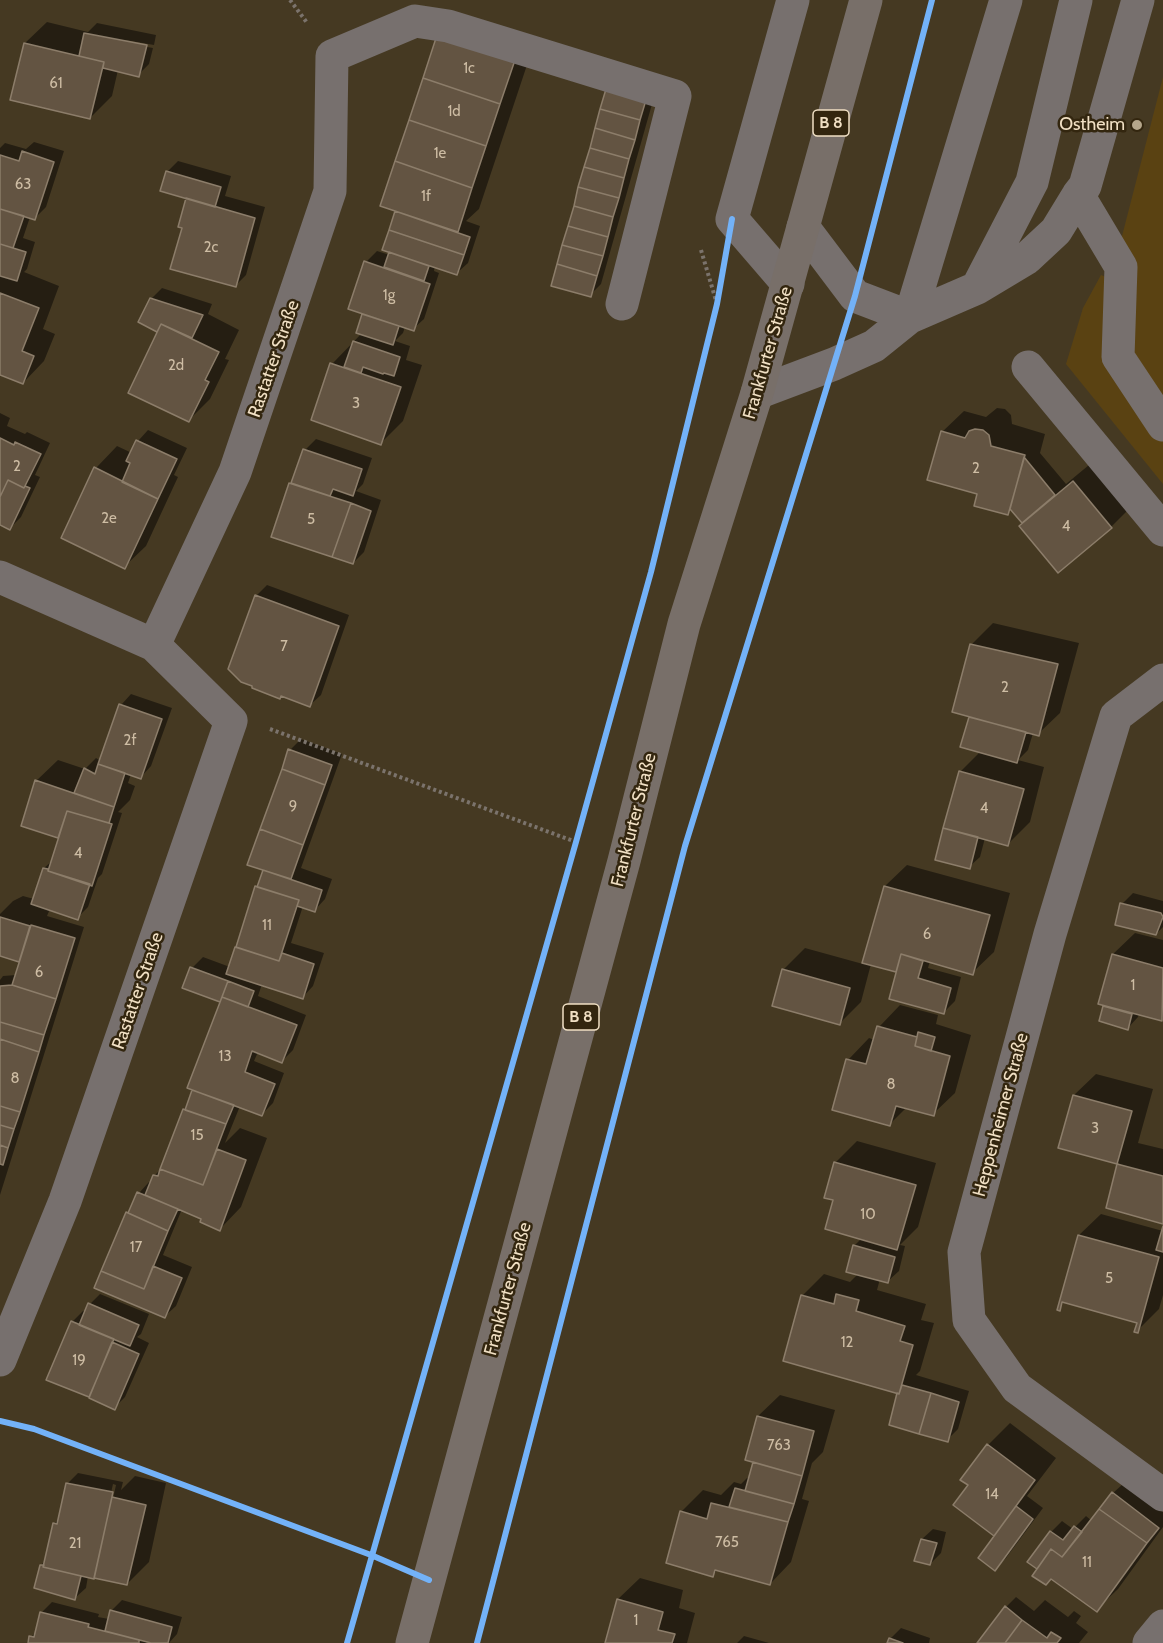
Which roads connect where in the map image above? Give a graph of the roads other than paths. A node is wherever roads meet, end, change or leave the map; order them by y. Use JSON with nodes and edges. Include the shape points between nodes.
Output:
{"nodes":[{"id":1,"x":793,"y":0,"type":"edge"},
{"id":2,"x":1006,"y":0,"type":"edge"},
{"id":3,"x":1076,"y":0,"type":"edge"},
{"id":4,"x":1138,"y":0,"type":"edge"},
{"id":5,"x":857,"y":6,"type":"edge"},
{"id":6,"x":1078,"y":195,"type":"junction"},
{"id":7,"x":803,"y":228,"type":"junction"},
{"id":8,"x":788,"y":284,"type":"junction"},
{"id":9,"x":977,"y":288,"type":"junction"},
{"id":10,"x":622,"y":304,"type":"dead end"},
{"id":11,"x":910,"y":317,"type":"junction"},
{"id":12,"x":1028,"y":367,"type":"dead end"},
{"id":13,"x":757,"y":393,"type":"junction"},
{"id":14,"x":1163,"y":425,"type":"edge"},
{"id":15,"x":1163,"y":530,"type":"edge"},
{"id":16,"x":0,"y":577,"type":"edge"},
{"id":17,"x":154,"y":645,"type":"junction"},
{"id":18,"x":1163,"y":680,"type":"edge"},
{"id":19,"x":0,"y":1360,"type":"edge"},
{"id":20,"x":1163,"y":1495,"type":"edge"},
{"id":21,"x":1163,"y":1626,"type":"edge"},
{"id":22,"x":412,"y":1643,"type":"edge"},
{"id":23,"x":1149,"y":1643,"type":"edge"}],
"edges":[{"from":1,"to":8,"type":"street","via":[[732,219]]},
{"from":2,"to":11,"type":"street"},
{"from":3,"to":9,"type":"street","via":[[1032,182]]},
{"from":4,"to":6,"type":"street","via":[[1085,186]]},
{"from":5,"to":7,"type":"main road","name":"Frankfurter Straße","number":"B 8"},
{"from":6,"to":9,"type":"street","via":[[1056,231],[1027,258]]},
{"from":6,"to":14,"type":"street","via":[[1121,267],[1118,357]]},
{"from":7,"to":8,"type":"main road","name":"Frankfurter Straße","number":"B 8"},
{"from":7,"to":11,"type":"street","via":[[855,296]]},
{"from":8,"to":13,"type":"main road","name":"Frankfurter Straße","number":"B 8"},
{"from":9,"to":11,"type":"street"},
{"from":10,"to":17,"type":"street","name":"Rastatter Straße","via":[[675,96],[448,26],[416,21],[332,56],[330,191],[235,472]]},
{"from":11,"to":13,"type":"street","via":[[874,346]]},
{"from":12,"to":15,"type":"street"},
{"from":13,"to":22,"type":"main road","name":"Frankfurter Straße","number":"B 8","via":[[684,624],[621,872]]},
{"from":16,"to":17,"type":"street"},
{"from":17,"to":19,"type":"street","name":"Rastatter Straße","via":[[231,721],[65,1201]]},
{"from":18,"to":20,"type":"street","name":"Heppenheimer Straße","via":[[1116,716],[1050,934],[964,1252],[969,1320],[1017,1388]]},
{"from":21,"to":23,"type":"street"}]}
